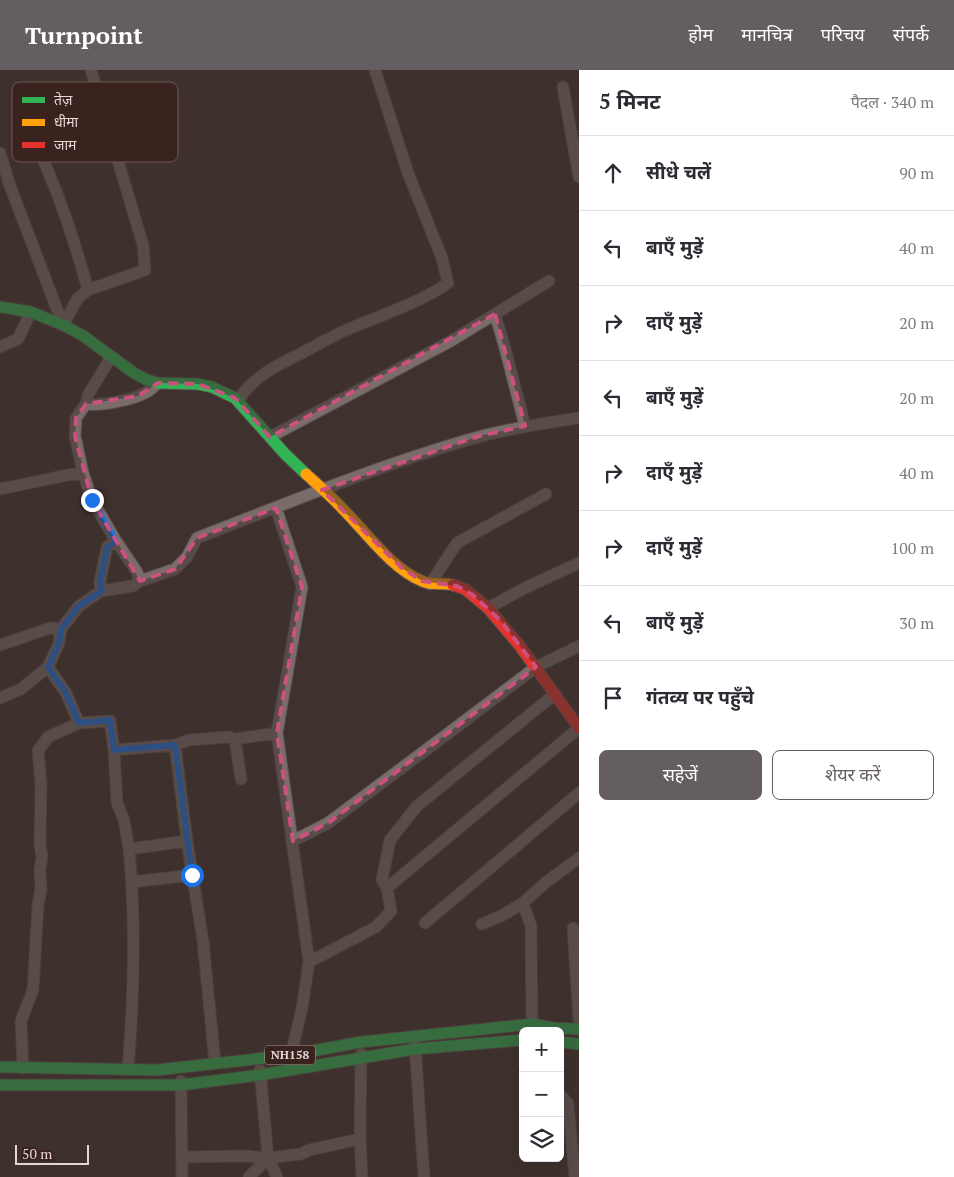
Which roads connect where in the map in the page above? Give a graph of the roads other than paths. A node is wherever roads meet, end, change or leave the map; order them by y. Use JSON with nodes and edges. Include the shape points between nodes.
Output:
{"nodes":[{"id":1,"x":375,"y":70,"type":"edge"},
{"id":2,"x":563,"y":87,"type":"dead end"},
{"id":3,"x":0,"y":153,"type":"edge"},
{"id":4,"x":46,"y":162,"type":"edge"},
{"id":5,"x":118,"y":162,"type":"edge"},
{"id":6,"x":579,"y":176,"type":"edge"},
{"id":7,"x":549,"y":281,"type":"dead end"},
{"id":8,"x":88,"y":290,"type":"junction"},
{"id":9,"x":1,"y":305,"type":"edge"},
{"id":10,"x":31,"y":312,"type":"junction"},
{"id":11,"x":494,"y":314,"type":"junction"},
{"id":12,"x":63,"y":325,"type":"junction"},
{"id":13,"x":0,"y":347,"type":"edge"},
{"id":14,"x":112,"y":357,"type":"junction"},
{"id":15,"x":158,"y":383,"type":"junction"},
{"id":16,"x":238,"y":402,"type":"junction"},
{"id":17,"x":86,"y":404,"type":"junction"},
{"id":18,"x":579,"y":418,"type":"edge"},
{"id":19,"x":525,"y":426,"type":"junction"},
{"id":20,"x":270,"y":437,"type":"junction"},
{"id":21,"x":83,"y":473,"type":"junction"},
{"id":22,"x":0,"y":489,"type":"edge"},
{"id":23,"x":322,"y":490,"type":"junction"},
{"id":24,"x":546,"y":494,"type":"dead end"},
{"id":25,"x":276,"y":508,"type":"junction"},
{"id":26,"x":116,"y":541,"type":"junction"},
{"id":27,"x":579,"y":563,"type":"edge"},
{"id":28,"x":140,"y":581,"type":"junction"},
{"id":29,"x":430,"y":584,"type":"junction"},
{"id":30,"x":102,"y":591,"type":"junction"},
{"id":31,"x":488,"y":608,"type":"junction"},
{"id":32,"x":61,"y":629,"type":"junction"},
{"id":33,"x":0,"y":645,"type":"edge"},
{"id":34,"x":579,"y":646,"type":"edge"},
{"id":35,"x":48,"y":667,"type":"junction"},
{"id":36,"x":536,"y":667,"type":"junction"},
{"id":37,"x":555,"y":694,"type":"junction"},
{"id":38,"x":0,"y":698,"type":"edge"},
{"id":39,"x":79,"y":723,"type":"junction"},
{"id":40,"x":579,"y":728,"type":"edge"},
{"id":41,"x":277,"y":732,"type":"junction"},
{"id":42,"x":235,"y":739,"type":"junction"},
{"id":43,"x":175,"y":745,"type":"junction"},
{"id":44,"x":114,"y":750,"type":"junction"},
{"id":45,"x":241,"y":779,"type":"dead end"},
{"id":46,"x":579,"y":793,"type":"edge"},
{"id":47,"x":188,"y":841,"type":"junction"},
{"id":48,"x":293,"y":841,"type":"junction"},
{"id":49,"x":129,"y":849,"type":"junction"},
{"id":50,"x":579,"y":858,"type":"edge"},
{"id":51,"x":192,"y":875,"type":"junction"},
{"id":52,"x":132,"y":882,"type":"junction"},
{"id":53,"x":387,"y":888,"type":"junction"},
{"id":54,"x":523,"y":903,"type":"junction"},
{"id":55,"x":425,"y":924,"type":"dead end"},
{"id":56,"x":482,"y":924,"type":"dead end"},
{"id":57,"x":573,"y":928,"type":"dead end"},
{"id":58,"x":309,"y":962,"type":"junction"},
{"id":59,"x":579,"y":1020,"type":"edge"},
{"id":60,"x":532,"y":1027,"type":"edge"},
{"id":61,"x":519,"y":1028,"type":"edge"},
{"id":62,"x":564,"y":1028,"type":"edge"},
{"id":63,"x":579,"y":1029,"type":"edge"},
{"id":64,"x":414,"y":1036,"type":"junction"},
{"id":65,"x":519,"y":1040,"type":"edge"},
{"id":66,"x":361,"y":1042,"type":"junction"},
{"id":67,"x":564,"y":1042,"type":"edge"},
{"id":68,"x":579,"y":1044,"type":"edge"},
{"id":69,"x":415,"y":1049,"type":"junction"},
{"id":70,"x":291,"y":1055,"type":"junction"},
{"id":71,"x":361,"y":1057,"type":"junction"},
{"id":72,"x":259,"y":1058,"type":"junction"},
{"id":73,"x":215,"y":1063,"type":"junction"},
{"id":74,"x":0,"y":1067,"type":"edge"},
{"id":75,"x":181,"y":1067,"type":"junction"},
{"id":76,"x":22,"y":1068,"type":"junction"},
{"id":77,"x":128,"y":1069,"type":"junction"},
{"id":78,"x":260,"y":1075,"type":"junction"},
{"id":79,"x":181,"y":1084,"type":"junction"},
{"id":80,"x":0,"y":1085,"type":"edge"},
{"id":81,"x":564,"y":1099,"type":"edge"},
{"id":82,"x":360,"y":1139,"type":"junction"},
{"id":83,"x":182,"y":1157,"type":"junction"},
{"id":84,"x":268,"y":1158,"type":"junction"},
{"id":85,"x":182,"y":1177,"type":"edge"},
{"id":86,"x":249,"y":1177,"type":"edge"},
{"id":87,"x":277,"y":1177,"type":"edge"},
{"id":88,"x":362,"y":1177,"type":"edge"},
{"id":89,"x":424,"y":1177,"type":"edge"},
{"id":90,"x":575,"y":1177,"type":"edge"}],
"edges":[{"from":1,"to":16,"type":"street","via":[[448,283],[271,369],[244,391]]},
{"from":2,"to":6,"type":"street"},
{"from":3,"to":12,"type":"street"},
{"from":4,"to":8,"type":"street","via":[[75,241]]},
{"from":5,"to":8,"type":"street","via":[[142,245],[145,270]]},
{"from":7,"to":11,"type":"street"},
{"from":8,"to":12,"type":"street","via":[[78,298]]},
{"from":9,"to":10,"type":"main road"},
{"from":10,"to":12,"type":"main road"},
{"from":10,"to":13,"type":"street","via":[[18,339]]},
{"from":11,"to":19,"type":"street"},
{"from":11,"to":20,"type":"street","via":[[449,342]]},
{"from":12,"to":14,"type":"main road"},
{"from":14,"to":15,"type":"main road","via":[[134,373]]},
{"from":14,"to":17,"type":"street","via":[[88,395]]},
{"from":15,"to":16,"type":"main road","via":[[212,386]]},
{"from":15,"to":17,"type":"street","via":[[138,396]]},
{"from":16,"to":20,"type":"main road"},
{"from":17,"to":21,"type":"street","via":[[76,418],[75,436]]},
{"from":18,"to":19,"type":"street"},
{"from":19,"to":23,"type":"street","via":[[410,458]]},
{"from":20,"to":23,"type":"main road"},
{"from":21,"to":22,"type":"street"},
{"from":21,"to":26,"type":"street","via":[[92,500]]},
{"from":23,"to":25,"type":"street"},
{"from":23,"to":29,"type":"main road","via":[[390,558]]},
{"from":24,"to":29,"type":"street","via":[[457,543]]},
{"from":25,"to":28,"type":"street","via":[[197,538],[187,557],[175,569]]},
{"from":25,"to":41,"type":"street","via":[[302,587]]},
{"from":26,"to":28,"type":"street"},
{"from":26,"to":30,"type":"street","via":[[107,548],[100,582]]},
{"from":27,"to":31,"type":"street"},
{"from":28,"to":30,"type":"street","via":[[133,586]]},
{"from":29,"to":31,"type":"main road","via":[[449,584],[464,589]]},
{"from":30,"to":32,"type":"street","via":[[79,606]]},
{"from":31,"to":36,"type":"main road"},
{"from":32,"to":33,"type":"street","via":[[50,628]]},
{"from":32,"to":35,"type":"street","via":[[59,643]]},
{"from":34,"to":36,"type":"street"},
{"from":35,"to":38,"type":"street","via":[[21,689]]},
{"from":35,"to":39,"type":"street","via":[[66,693]]},
{"from":36,"to":37,"type":"main road"},
{"from":36,"to":48,"type":"street","via":[[328,822]]},
{"from":37,"to":40,"type":"main road"},
{"from":37,"to":53,"type":"street","via":[[417,806],[390,840],[382,880]]},
{"from":39,"to":44,"type":"street","via":[[110,720]]},
{"from":39,"to":76,"type":"street","via":[[48,737],[38,751],[42,889],[38,905],[33,990],[21,1021]]},
{"from":40,"to":53,"type":"street"},
{"from":41,"to":42,"type":"street"},
{"from":41,"to":48,"type":"street"},
{"from":42,"to":43,"type":"street","via":[[189,740]]},
{"from":42,"to":45,"type":"street"},
{"from":43,"to":44,"type":"street"},
{"from":43,"to":47,"type":"street"},
{"from":44,"to":49,"type":"street","via":[[117,803]]},
{"from":46,"to":55,"type":"street"},
{"from":47,"to":49,"type":"street"},
{"from":47,"to":51,"type":"street"},
{"from":48,"to":58,"type":"street"},
{"from":49,"to":52,"type":"street"},
{"from":50,"to":54,"type":"street"},
{"from":51,"to":52,"type":"street"},
{"from":51,"to":73,"type":"street","via":[[203,941]]},
{"from":52,"to":77,"type":"street","via":[[133,1012]]},
{"from":53,"to":58,"type":"street","via":[[391,911],[376,927]]},
{"from":54,"to":56,"type":"street"},
{"from":54,"to":60,"type":"street","via":[[531,926]]},
{"from":57,"to":59,"type":"street"},
{"from":58,"to":70,"type":"street"},
{"from":61,"to":64,"type":"main road","number":"NH158"},
{"from":62,"to":63,"type":"main road","number":"NH158"},
{"from":64,"to":66,"type":"main road","number":"NH158"},
{"from":64,"to":69,"type":"street"},
{"from":65,"to":69,"type":"main road"},
{"from":66,"to":70,"type":"main road","number":"NH158"},
{"from":66,"to":71,"type":"street"},
{"from":67,"to":68,"type":"main road"},
{"from":69,"to":71,"type":"main road"},
{"from":69,"to":89,"type":"street"},
{"from":70,"to":72,"type":"main road","number":"NH158"},
{"from":71,"to":78,"type":"main road"},
{"from":71,"to":82,"type":"street"},
{"from":72,"to":73,"type":"main road","number":"NH158"},
{"from":72,"to":78,"type":"street"},
{"from":73,"to":75,"type":"main road","number":"NH158"},
{"from":74,"to":76,"type":"main road","number":"NH158"},
{"from":75,"to":77,"type":"main road","number":"NH158"},
{"from":75,"to":79,"type":"street"},
{"from":76,"to":77,"type":"main road","number":"NH158"},
{"from":78,"to":79,"type":"main road"},
{"from":78,"to":84,"type":"street"},
{"from":79,"to":80,"type":"main road"},
{"from":79,"to":83,"type":"street"},
{"from":81,"to":90,"type":"street","via":[[568,1103]]},
{"from":82,"to":84,"type":"street","via":[[301,1154]]},
{"from":82,"to":88,"type":"street"},
{"from":83,"to":84,"type":"street"},
{"from":83,"to":85,"type":"street"},
{"from":84,"to":86,"type":"street"},
{"from":84,"to":87,"type":"street"}]}
